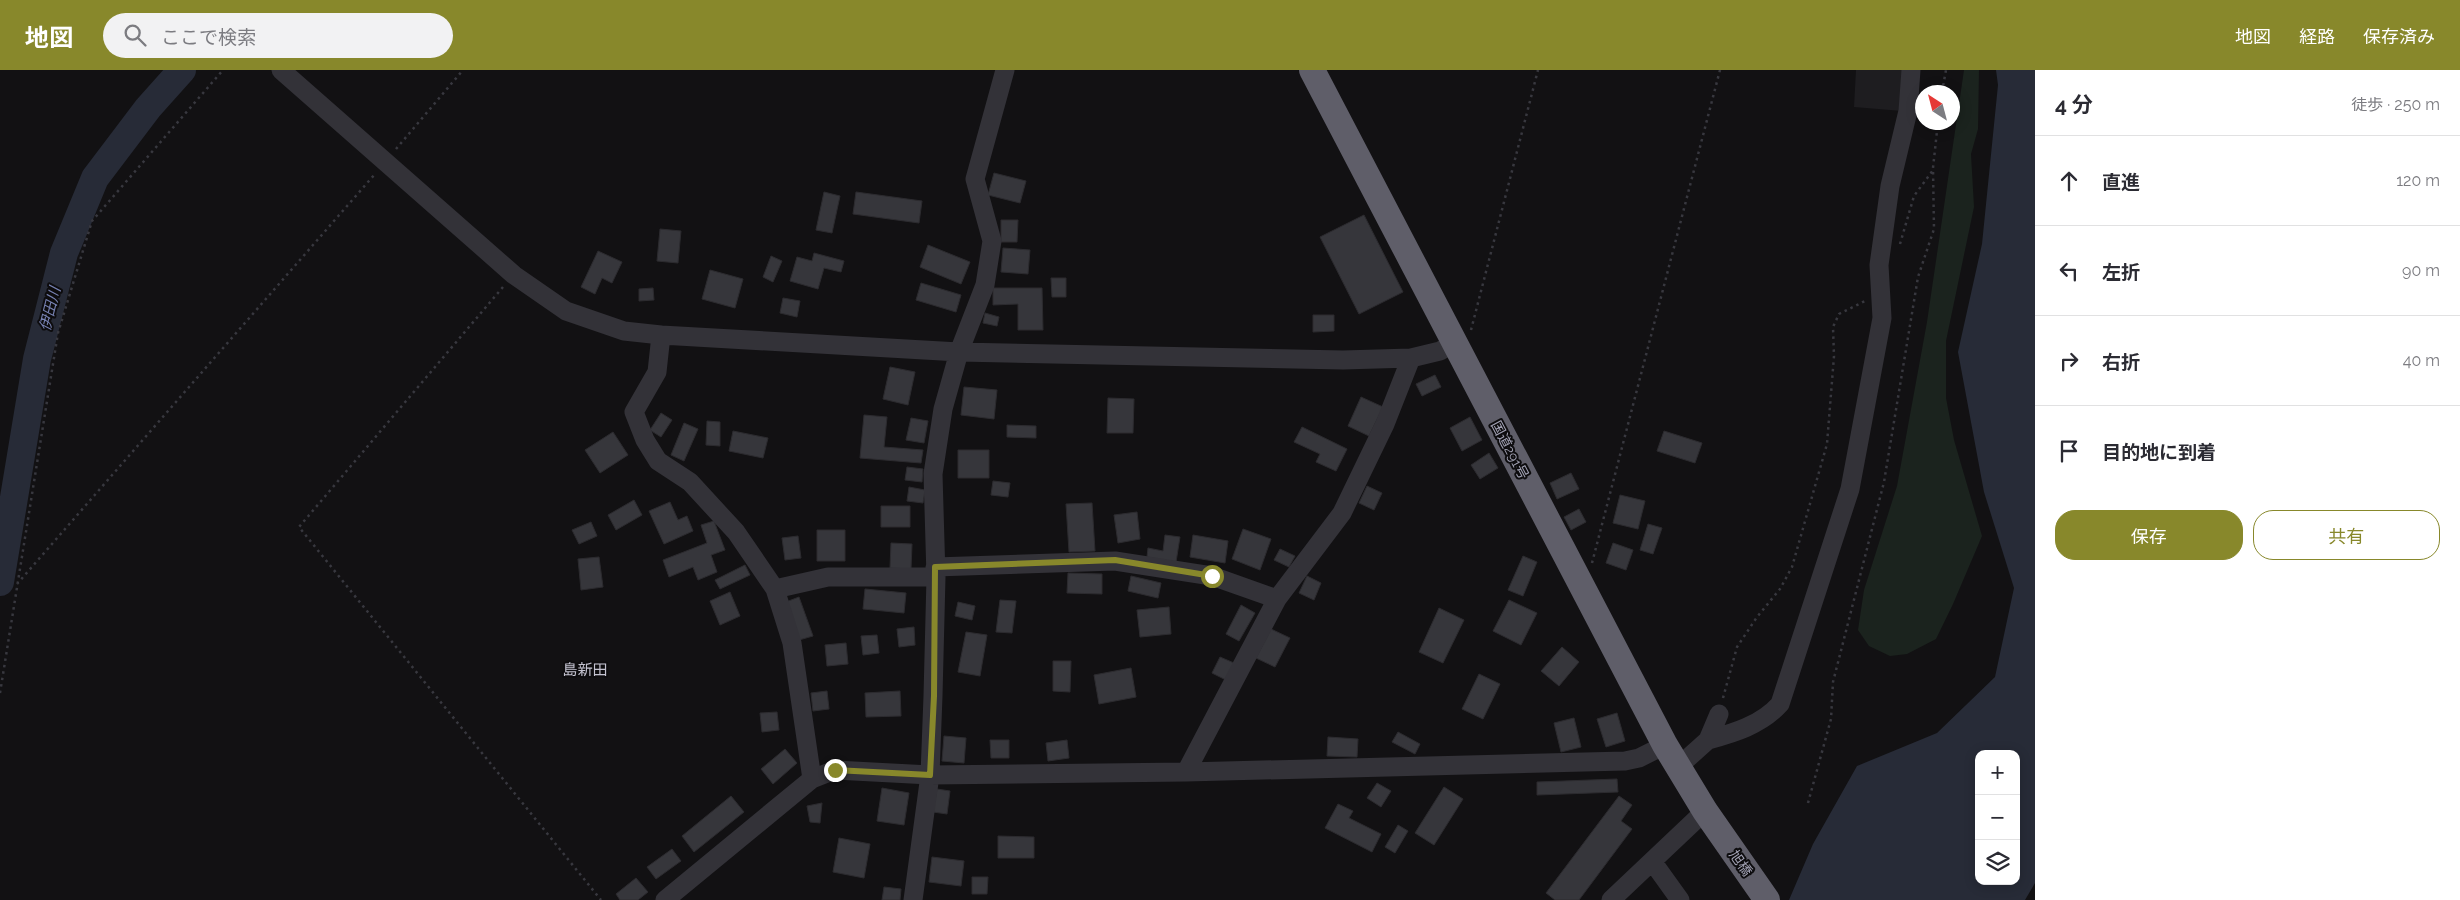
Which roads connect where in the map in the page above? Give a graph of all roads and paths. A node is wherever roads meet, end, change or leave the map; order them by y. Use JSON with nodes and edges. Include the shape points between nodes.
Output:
{"nodes":[{"id":1,"x":224,"y":70,"type":"edge"},
{"id":2,"x":281,"y":70,"type":"edge"},
{"id":3,"x":463,"y":70,"type":"edge"},
{"id":4,"x":1005,"y":70,"type":"edge"},
{"id":5,"x":1312,"y":70,"type":"edge"},
{"id":6,"x":1538,"y":70,"type":"edge"},
{"id":7,"x":1720,"y":70,"type":"edge"},
{"id":8,"x":1911,"y":70,"type":"edge"},
{"id":9,"x":1946,"y":70,"type":"edge"},
{"id":10,"x":1943,"y":85,"type":"edge"},
{"id":11,"x":1937,"y":130,"type":"edge"},
{"id":12,"x":385,"y":162,"type":"junction"},
{"id":13,"x":1933,"y":168,"type":"junction"},
{"id":14,"x":1898,"y":251,"type":"dead end"},
{"id":15,"x":514,"y":275,"type":"junction"},
{"id":16,"x":1879,"y":297,"type":"junction"},
{"id":17,"x":661,"y":335,"type":"junction"},
{"id":18,"x":1454,"y":343,"type":"junction"},
{"id":19,"x":959,"y":352,"type":"junction"},
{"id":20,"x":1411,"y":358,"type":"junction"},
{"id":21,"x":936,"y":572,"type":"junction"},
{"id":22,"x":1578,"y":581,"type":"junction"},
{"id":23,"x":17,"y":584,"type":"junction"},
{"id":24,"x":775,"y":589,"type":"junction"},
{"id":25,"x":1277,"y":599,"type":"junction"},
{"id":26,"x":0,"y":693,"type":"edge"},
{"id":27,"x":1719,"y":714,"type":"joint"},
{"id":28,"x":1708,"y":740,"type":"junction"},
{"id":29,"x":1672,"y":756,"type":"junction"},
{"id":30,"x":1186,"y":772,"type":"junction"},
{"id":31,"x":930,"y":775,"type":"junction"},
{"id":32,"x":812,"y":779,"type":"junction"},
{"id":33,"x":1808,"y":803,"type":"dead end"},
{"id":34,"x":1710,"y":818,"type":"junction"},
{"id":35,"x":1652,"y":861,"type":"junction"},
{"id":36,"x":601,"y":900,"type":"edge"},
{"id":37,"x":665,"y":900,"type":"edge"},
{"id":38,"x":913,"y":900,"type":"edge"},
{"id":39,"x":1610,"y":900,"type":"edge"},
{"id":40,"x":1680,"y":900,"type":"edge"},
{"id":41,"x":1767,"y":900,"type":"edge"}],
"edges":[{"from":1,"to":23,"type":"path","via":[[92,221],[58,333]]},
{"from":2,"to":12,"type":"street"},
{"from":3,"to":12,"type":"path"},
{"from":4,"to":19,"type":"street","via":[[975,179],[992,242],[985,285]]},
{"from":5,"to":18,"type":"highway","name":"国道291号"},
{"from":6,"to":18,"type":"path","via":[[1471,332]]},
{"from":7,"to":22,"type":"path","via":[[1590,571]]},
{"from":8,"to":16,"type":"street","via":[[1908,111],[1888,195],[1879,265]]},
{"from":9,"to":10,"type":"path"},
{"from":11,"to":13,"type":"path"},
{"from":12,"to":15,"type":"street"},
{"from":12,"to":23,"type":"path"},
{"from":13,"to":14,"type":"path","via":[[1914,196]]},
{"from":13,"to":33,"type":"path","via":[[1934,229],[1918,278],[1884,482],[1833,682],[1831,719]]},
{"from":15,"to":17,"type":"street","via":[[566,311],[624,331]]},
{"from":15,"to":36,"type":"path","via":[[299,527]]},
{"from":16,"to":27,"type":"path","via":[[1839,314],[1833,327],[1827,444],[1792,567],[1738,647]]},
{"from":16,"to":28,"type":"street","via":[[1882,318],[1850,488],[1780,704],[1758,722]]},
{"from":17,"to":19,"type":"street"},
{"from":17,"to":24,"type":"street","via":[[657,372],[634,412],[645,440],[658,461],[690,482],[736,532]]},
{"from":18,"to":20,"type":"street","via":[[1440,351]]},
{"from":18,"to":22,"type":"highway","name":"国道291号"},
{"from":19,"to":20,"type":"street","via":[[1343,360]]},
{"from":19,"to":21,"type":"street","via":[[943,409],[933,474]]},
{"from":20,"to":25,"type":"street","via":[[1385,424],[1342,513]]},
{"from":21,"to":24,"type":"street","via":[[828,577]]},
{"from":21,"to":25,"type":"street","via":[[1115,560],[1212,576]]},
{"from":21,"to":31,"type":"street"},
{"from":22,"to":29,"type":"highway","name":"国道291号"},
{"from":23,"to":26,"type":"path"},
{"from":24,"to":32,"type":"street","via":[[792,643]]},
{"from":25,"to":30,"type":"street"},
{"from":27,"to":28,"type":"street"},
{"from":28,"to":29,"type":"street"},
{"from":29,"to":30,"type":"street","via":[[1625,761]]},
{"from":29,"to":34,"type":"highway","name":"国道291号"},
{"from":30,"to":31,"type":"street"},
{"from":31,"to":32,"type":"street","via":[[835,770]]},
{"from":31,"to":38,"type":"street"},
{"from":32,"to":37,"type":"street"},
{"from":34,"to":35,"type":"street","via":[[1674,838]]},
{"from":34,"to":41,"type":"highway","name":"旭橋"},
{"from":35,"to":39,"type":"street"},
{"from":35,"to":40,"type":"street"}]}
